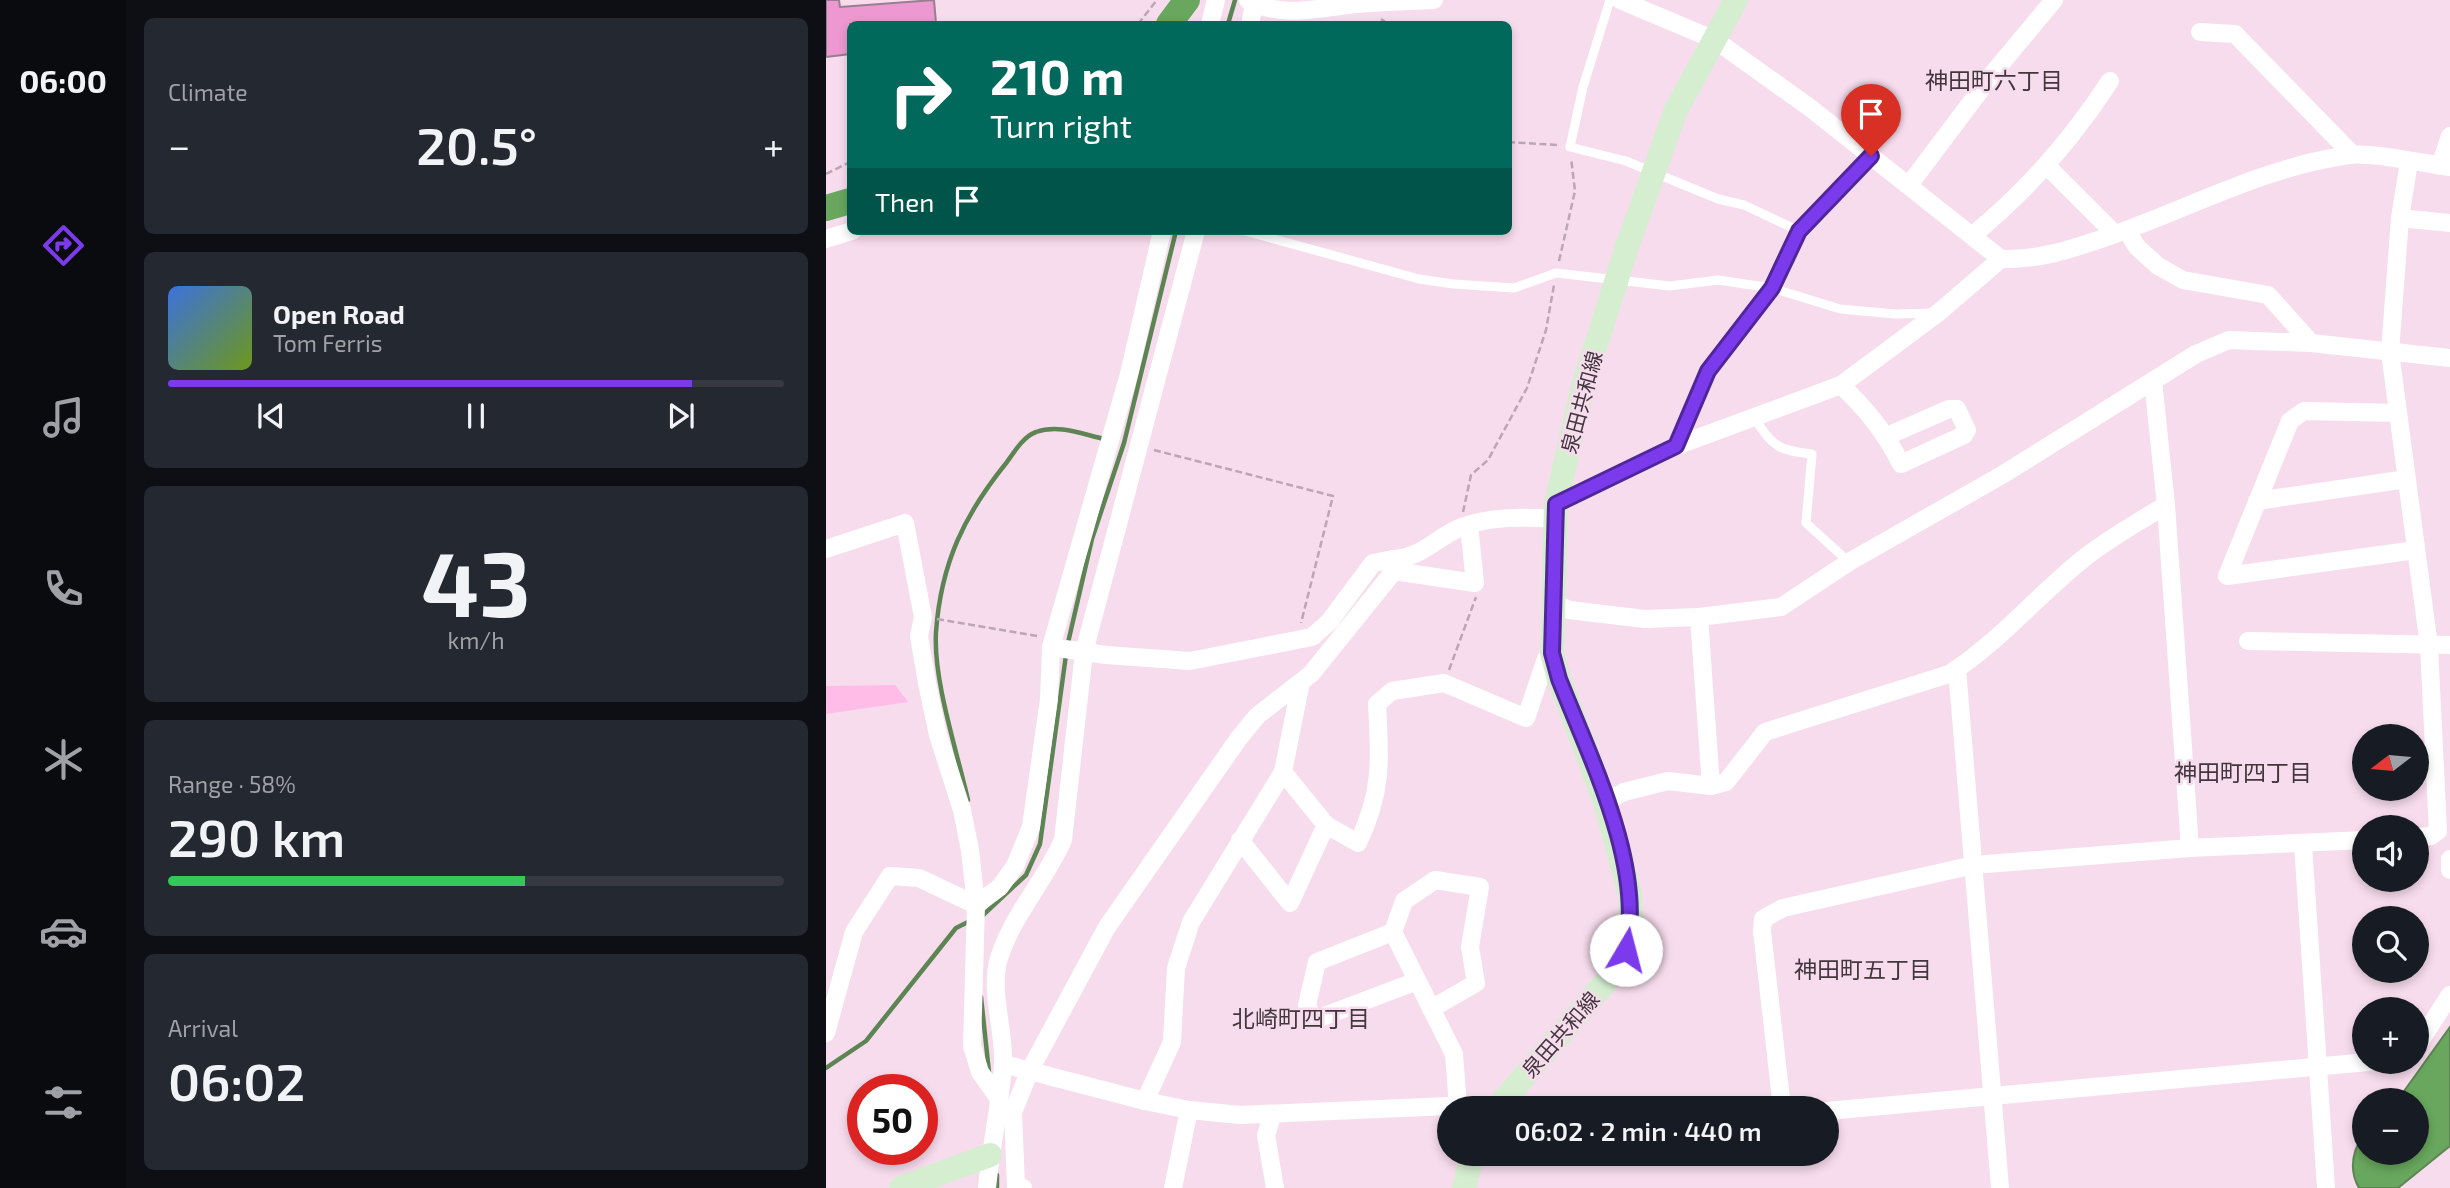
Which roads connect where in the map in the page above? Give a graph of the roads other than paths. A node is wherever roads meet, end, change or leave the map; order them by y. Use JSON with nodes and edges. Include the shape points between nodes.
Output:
{"nodes":[{"id":1,"x":1216,"y":0,"type":"edge"},
{"id":2,"x":1434,"y":0,"type":"edge"},
{"id":3,"x":1610,"y":0,"type":"edge"},
{"id":4,"x":1620,"y":0,"type":"edge"},
{"id":5,"x":1737,"y":0,"type":"edge"},
{"id":6,"x":2054,"y":0,"type":"edge"},
{"id":7,"x":1251,"y":1,"type":"edge"},
{"id":8,"x":1211,"y":21,"type":"edge"},
{"id":9,"x":1250,"y":21,"type":"edge"},
{"id":10,"x":2200,"y":32,"type":"dead end"},
{"id":11,"x":1715,"y":40,"type":"junction"},
{"id":12,"x":2110,"y":81,"type":"dead end"},
{"id":13,"x":2450,"y":136,"type":"edge"},
{"id":14,"x":2352,"y":155,"type":"junction"},
{"id":15,"x":1871,"y":156,"type":"junction"},
{"id":16,"x":2409,"y":162,"type":"junction"},
{"id":17,"x":2047,"y":166,"type":"junction"},
{"id":18,"x":2445,"y":167,"type":"edge"},
{"id":19,"x":1655,"y":172,"type":"junction"},
{"id":20,"x":1909,"y":186,"type":"junction"},
{"id":21,"x":2400,"y":218,"type":"junction"},
{"id":22,"x":2450,"y":223,"type":"edge"},
{"id":23,"x":1799,"y":231,"type":"junction"},
{"id":24,"x":847,"y":233,"type":"edge"},
{"id":25,"x":2121,"y":233,"type":"junction"},
{"id":26,"x":1161,"y":235,"type":"edge"},
{"id":27,"x":1195,"y":235,"type":"edge"},
{"id":28,"x":1260,"y":235,"type":"edge"},
{"id":29,"x":1973,"y":235,"type":"junction"},
{"id":30,"x":826,"y":239,"type":"edge"},
{"id":31,"x":2001,"y":259,"type":"junction"},
{"id":32,"x":1616,"y":280,"type":"junction"},
{"id":33,"x":1772,"y":288,"type":"junction"},
{"id":34,"x":1938,"y":313,"type":"junction"},
{"id":35,"x":2311,"y":343,"type":"junction"},
{"id":36,"x":2390,"y":352,"type":"junction"},
{"id":37,"x":2450,"y":358,"type":"edge"},
{"id":38,"x":2152,"y":381,"type":"junction"},
{"id":39,"x":1841,"y":386,"type":"junction"},
{"id":40,"x":2398,"y":413,"type":"junction"},
{"id":41,"x":1754,"y":418,"type":"junction"},
{"id":42,"x":1887,"y":436,"type":"dead end"},
{"id":43,"x":1676,"y":446,"type":"junction"},
{"id":44,"x":2407,"y":479,"type":"junction"},
{"id":45,"x":2257,"y":501,"type":"junction"},
{"id":46,"x":2166,"y":505,"type":"junction"},
{"id":47,"x":1555,"y":512,"type":"junction"},
{"id":48,"x":1465,"y":526,"type":"junction"},
{"id":49,"x":826,"y":549,"type":"edge"},
{"id":50,"x":2416,"y":550,"type":"junction"},
{"id":51,"x":1849,"y":562,"type":"junction"},
{"id":52,"x":1394,"y":565,"type":"junction"},
{"id":53,"x":1555,"y":603,"type":"junction"},
{"id":54,"x":1699,"y":617,"type":"junction"},
{"id":55,"x":2248,"y":641,"type":"dead end"},
{"id":56,"x":1055,"y":645,"type":"junction"},
{"id":57,"x":2450,"y":645,"type":"edge"},
{"id":58,"x":2429,"y":646,"type":"junction"},
{"id":59,"x":1084,"y":652,"type":"junction"},
{"id":60,"x":1552,"y":653,"type":"junction"},
{"id":61,"x":1957,"y":669,"type":"junction"},
{"id":62,"x":1301,"y":682,"type":"junction"},
{"id":63,"x":1283,"y":772,"type":"junction"},
{"id":64,"x":1711,"y":786,"type":"junction"},
{"id":65,"x":1605,"y":802,"type":"junction"},
{"id":66,"x":1326,"y":825,"type":"junction"},
{"id":67,"x":2429,"y":836,"type":"edge"},
{"id":68,"x":1240,"y":839,"type":"junction"},
{"id":69,"x":2352,"y":841,"type":"edge"},
{"id":70,"x":2303,"y":844,"type":"junction"},
{"id":71,"x":2190,"y":848,"type":"junction"},
{"id":72,"x":2450,"y":859,"type":"edge"},
{"id":73,"x":1974,"y":865,"type":"junction"},
{"id":74,"x":2450,"y":870,"type":"edge"},
{"id":75,"x":976,"y":905,"type":"junction"},
{"id":76,"x":1392,"y":932,"type":"junction"},
{"id":77,"x":1417,"y":981,"type":"junction"},
{"id":78,"x":2450,"y":995,"type":"edge"},
{"id":79,"x":1431,"y":1009,"type":"junction"},
{"id":80,"x":999,"y":1017,"type":"junction"},
{"id":81,"x":971,"y":1020,"type":"junction"},
{"id":82,"x":2429,"y":1027,"type":"edge"},
{"id":83,"x":826,"y":1033,"type":"edge"},
{"id":84,"x":2352,"y":1063,"type":"edge"},
{"id":85,"x":1003,"y":1064,"type":"junction"},
{"id":86,"x":2318,"y":1066,"type":"junction"},
{"id":87,"x":1030,"y":1070,"type":"junction"},
{"id":88,"x":1993,"y":1095,"type":"junction"},
{"id":89,"x":997,"y":1096,"type":"junction"},
{"id":90,"x":1461,"y":1096,"type":"edge"},
{"id":91,"x":1508,"y":1096,"type":"edge"},
{"id":92,"x":1781,"y":1096,"type":"edge"},
{"id":93,"x":1145,"y":1101,"type":"junction"},
{"id":94,"x":1437,"y":1108,"type":"edge"},
{"id":95,"x":1189,"y":1110,"type":"junction"},
{"id":96,"x":1839,"y":1110,"type":"edge"},
{"id":97,"x":1272,"y":1114,"type":"junction"},
{"id":98,"x":990,"y":1155,"type":"junction"},
{"id":99,"x":1470,"y":1166,"type":"edge"},
{"id":100,"x":901,"y":1188,"type":"edge"},
{"id":101,"x":987,"y":1188,"type":"edge"},
{"id":102,"x":1023,"y":1188,"type":"edge"},
{"id":103,"x":1173,"y":1188,"type":"edge"},
{"id":104,"x":1275,"y":1188,"type":"edge"},
{"id":105,"x":1464,"y":1188,"type":"edge"},
{"id":106,"x":2000,"y":1188,"type":"edge"},
{"id":107,"x":2326,"y":1188,"type":"edge"}],
"edges":[{"from":1,"to":8,"type":"street"},
{"from":2,"to":7,"type":"street","via":[[1355,4],[1314,12],[1277,11]]},
{"from":3,"to":19,"type":"lane","via":[[1570,146]]},
{"from":4,"to":11,"type":"street"},
{"from":5,"to":11,"type":"main road","name":"泉田共和線"},
{"from":6,"to":20,"type":"street"},
{"from":7,"to":9,"type":"street"},
{"from":10,"to":14,"type":"street","via":[[2235,34]]},
{"from":11,"to":15,"type":"street"},
{"from":11,"to":19,"type":"main road","name":"泉田共和線","via":[[1676,110]]},
{"from":12,"to":17,"type":"street","via":[[2079,130]]},
{"from":13,"to":18,"type":"street"},
{"from":14,"to":16,"type":"street"},
{"from":14,"to":25,"type":"street","via":[[2280,171]]},
{"from":15,"to":20,"type":"street"},
{"from":15,"to":23,"type":"street"},
{"from":16,"to":18,"type":"street"},
{"from":16,"to":21,"type":"street"},
{"from":17,"to":25,"type":"street"},
{"from":17,"to":29,"type":"street"},
{"from":19,"to":23,"type":"lane"},
{"from":19,"to":32,"type":"main road","name":"泉田共和線"},
{"from":20,"to":29,"type":"street"},
{"from":21,"to":22,"type":"street"},
{"from":21,"to":36,"type":"street"},
{"from":23,"to":33,"type":"street"},
{"from":24,"to":30,"type":"street"},
{"from":25,"to":31,"type":"street","via":[[2029,260]]},
{"from":25,"to":35,"type":"street","via":[[2158,266],[2183,280],[2268,295]]},
{"from":26,"to":56,"type":"street","via":[[1129,374]]},
{"from":27,"to":59,"type":"street"},
{"from":28,"to":32,"type":"lane","via":[[1453,284],[1514,288],[1556,273]]},
{"from":29,"to":31,"type":"street"},
{"from":31,"to":34,"type":"street"},
{"from":32,"to":33,"type":"lane","via":[[1670,286],[1718,280]]},
{"from":32,"to":47,"type":"main road","name":"泉田共和線","via":[[1583,386]]},
{"from":33,"to":34,"type":"lane","via":[[1840,309]]},
{"from":33,"to":43,"type":"street","via":[[1708,371]]},
{"from":34,"to":39,"type":"street"},
{"from":35,"to":36,"type":"street"},
{"from":35,"to":38,"type":"street","via":[[2229,340]]},
{"from":36,"to":37,"type":"street"},
{"from":36,"to":40,"type":"street"},
{"from":38,"to":46,"type":"street"},
{"from":38,"to":51,"type":"street","via":[[2002,475]]},
{"from":39,"to":41,"type":"street"},
{"from":39,"to":42,"type":"street"},
{"from":40,"to":44,"type":"street"},
{"from":40,"to":45,"type":"street","via":[[2295,414]]},
{"from":41,"to":43,"type":"street"},
{"from":41,"to":51,"type":"lane","via":[[1781,450],[1812,454],[1806,523]]},
{"from":43,"to":47,"type":"street"},
{"from":44,"to":45,"type":"street"},
{"from":44,"to":50,"type":"street"},
{"from":45,"to":50,"type":"street","via":[[2227,576]]},
{"from":46,"to":61,"type":"street","via":[[2089,554],[1970,663]]},
{"from":46,"to":71,"type":"street"},
{"from":47,"to":48,"type":"street"},
{"from":47,"to":53,"type":"main road","name":"泉田共和線"},
{"from":48,"to":52,"type":"street"},
{"from":48,"to":52,"type":"street","via":[[1475,583]]},
{"from":49,"to":75,"type":"street","via":[[905,523],[923,617],[919,636],[927,683],[962,810]]},
{"from":50,"to":58,"type":"street"},
{"from":51,"to":54,"type":"street","via":[[1781,607]]},
{"from":52,"to":59,"type":"street","via":[[1373,563],[1312,637],[1190,660]]},
{"from":52,"to":62,"type":"street"},
{"from":53,"to":54,"type":"street","via":[[1569,610],[1645,619]]},
{"from":53,"to":60,"type":"main road","name":"泉田共和線"},
{"from":54,"to":64,"type":"street"},
{"from":55,"to":58,"type":"street"},
{"from":56,"to":59,"type":"street"},
{"from":56,"to":75,"type":"street","via":[[1031,827],[1015,866],[1000,887]]},
{"from":57,"to":58,"type":"street"},
{"from":58,"to":67,"type":"street","via":[[2438,831]]},
{"from":59,"to":80,"type":"street","via":[[1063,840],[1014,920],[999,960]]},
{"from":60,"to":65,"type":"main road","name":"泉田共和線"},
{"from":60,"to":66,"type":"street","via":[[1526,718],[1444,682],[1392,691],[1377,704],[1380,772],[1373,812],[1358,843]]},
{"from":61,"to":64,"type":"street","via":[[1765,732],[1726,782]]},
{"from":61,"to":73,"type":"street"},
{"from":62,"to":63,"type":"street"},
{"from":62,"to":87,"type":"street","via":[[1257,716],[1239,738],[1107,927]]},
{"from":63,"to":66,"type":"street"},
{"from":63,"to":68,"type":"street"},
{"from":64,"to":65,"type":"street","via":[[1668,781]]},
{"from":65,"to":91,"type":"main road","name":"泉田共和線","via":[[1630,894],[1626,950],[1584,1010]]},
{"from":66,"to":68,"type":"street","via":[[1290,903]]},
{"from":68,"to":93,"type":"street","via":[[1191,922],[1176,968],[1172,1042]]},
{"from":69,"to":70,"type":"street"},
{"from":70,"to":71,"type":"street"},
{"from":70,"to":86,"type":"street"},
{"from":71,"to":73,"type":"street"},
{"from":72,"to":74,"type":"street"},
{"from":73,"to":88,"type":"street"},
{"from":73,"to":92,"type":"street","via":[[1783,908],[1763,919]]},
{"from":75,"to":81,"type":"street"},
{"from":75,"to":83,"type":"street","via":[[919,878],[890,876],[854,932]]},
{"from":76,"to":77,"type":"street"},
{"from":76,"to":77,"type":"street","via":[[1317,962],[1307,1005],[1310,1013],[1314,1020]]},
{"from":76,"to":79,"type":"street","via":[[1404,901],[1435,880],[1480,887],[1470,947],[1476,984]]},
{"from":77,"to":79,"type":"street"},
{"from":78,"to":82,"type":"street"},
{"from":79,"to":90,"type":"street","via":[[1454,1055]]},
{"from":80,"to":81,"type":"street"},
{"from":80,"to":85,"type":"street"},
{"from":81,"to":89,"type":"street","via":[[980,1072]]},
{"from":84,"to":86,"type":"street"},
{"from":85,"to":87,"type":"street"},
{"from":85,"to":89,"type":"street"},
{"from":86,"to":88,"type":"street"},
{"from":86,"to":107,"type":"street"},
{"from":87,"to":93,"type":"street"},
{"from":87,"to":102,"type":"street","via":[[1013,1112],[1016,1187]]},
{"from":88,"to":96,"type":"street"},
{"from":88,"to":106,"type":"street"},
{"from":89,"to":98,"type":"street"},
{"from":93,"to":95,"type":"street"},
{"from":94,"to":97,"type":"street"},
{"from":95,"to":97,"type":"street"},
{"from":95,"to":103,"type":"street"},
{"from":97,"to":104,"type":"street","via":[[1266,1135]]},
{"from":98,"to":100,"type":"main road"},
{"from":98,"to":101,"type":"street"},
{"from":99,"to":105,"type":"main road"}]}
